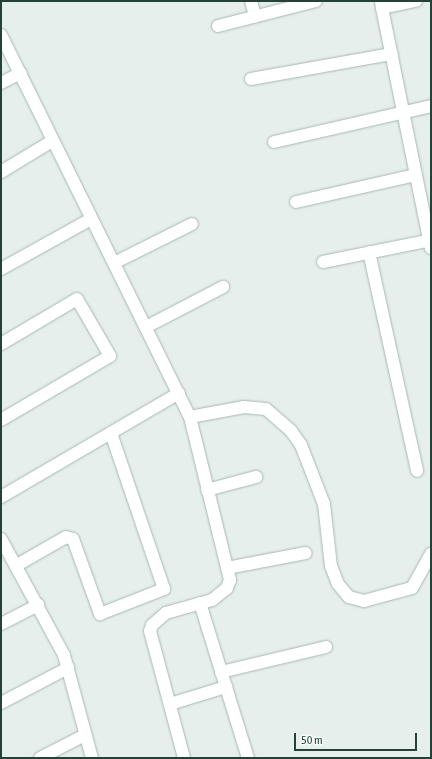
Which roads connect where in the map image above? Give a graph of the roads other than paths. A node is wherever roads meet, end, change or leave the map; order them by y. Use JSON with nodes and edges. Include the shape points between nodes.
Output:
{"nodes":[{"id":1,"x":251,"y":1,"type":"edge"},
{"id":2,"x":316,"y":1,"type":"edge"},
{"id":3,"x":416,"y":1,"type":"edge"},
{"id":4,"x":382,"y":4,"type":"edge"},
{"id":5,"x":255,"y":16,"type":"junction"},
{"id":6,"x":218,"y":26,"type":"dead end"},
{"id":7,"x":1,"y":35,"type":"edge"},
{"id":8,"x":392,"y":54,"type":"junction"},
{"id":9,"x":21,"y":72,"type":"junction"},
{"id":10,"x":252,"y":79,"type":"dead end"},
{"id":11,"x":1,"y":83,"type":"edge"},
{"id":12,"x":431,"y":106,"type":"edge"},
{"id":13,"x":403,"y":111,"type":"junction"},
{"id":14,"x":52,"y":141,"type":"junction"},
{"id":15,"x":274,"y":142,"type":"dead end"},
{"id":16,"x":1,"y":172,"type":"edge"},
{"id":17,"x":416,"y":175,"type":"junction"},
{"id":18,"x":296,"y":202,"type":"dead end"},
{"id":19,"x":91,"y":219,"type":"junction"},
{"id":20,"x":192,"y":224,"type":"dead end"},
{"id":21,"x":430,"y":242,"type":"edge"},
{"id":22,"x":369,"y":252,"type":"junction"},
{"id":23,"x":323,"y":262,"type":"dead end"},
{"id":24,"x":114,"y":263,"type":"junction"},
{"id":25,"x":1,"y":269,"type":"edge"},
{"id":26,"x":223,"y":287,"type":"dead end"},
{"id":27,"x":146,"y":327,"type":"junction"},
{"id":28,"x":1,"y":344,"type":"edge"},
{"id":29,"x":179,"y":393,"type":"junction"},
{"id":30,"x":190,"y":417,"type":"junction"},
{"id":31,"x":1,"y":420,"type":"edge"},
{"id":32,"x":111,"y":433,"type":"junction"},
{"id":33,"x":417,"y":471,"type":"dead end"},
{"id":34,"x":256,"y":477,"type":"dead end"},
{"id":35,"x":207,"y":490,"type":"junction"},
{"id":36,"x":1,"y":496,"type":"edge"},
{"id":37,"x":1,"y":539,"type":"edge"},
{"id":38,"x":306,"y":553,"type":"dead end"},
{"id":39,"x":431,"y":554,"type":"edge"},
{"id":40,"x":17,"y":565,"type":"junction"},
{"id":41,"x":227,"y":568,"type":"junction"},
{"id":42,"x":200,"y":603,"type":"junction"},
{"id":43,"x":38,"y":605,"type":"junction"},
{"id":44,"x":1,"y":624,"type":"edge"},
{"id":45,"x":326,"y":647,"type":"dead end"},
{"id":46,"x":68,"y":668,"type":"junction"},
{"id":47,"x":221,"y":672,"type":"junction"},
{"id":48,"x":226,"y":687,"type":"junction"},
{"id":49,"x":1,"y":703,"type":"edge"},
{"id":50,"x":170,"y":704,"type":"junction"},
{"id":51,"x":85,"y":735,"type":"junction"},
{"id":52,"x":40,"y":758,"type":"edge"},
{"id":53,"x":92,"y":758,"type":"edge"},
{"id":54,"x":184,"y":758,"type":"edge"},
{"id":55,"x":248,"y":758,"type":"edge"}],
"edges":[{"from":1,"to":5,"type":"street"},
{"from":2,"to":5,"type":"street"},
{"from":3,"to":4,"type":"street"},
{"from":4,"to":8,"type":"street"},
{"from":5,"to":6,"type":"street"},
{"from":7,"to":9,"type":"street"},
{"from":8,"to":10,"type":"street"},
{"from":8,"to":13,"type":"street"},
{"from":9,"to":11,"type":"street"},
{"from":9,"to":14,"type":"street"},
{"from":12,"to":13,"type":"street"},
{"from":13,"to":15,"type":"street"},
{"from":13,"to":17,"type":"street"},
{"from":14,"to":16,"type":"street"},
{"from":14,"to":19,"type":"street"},
{"from":17,"to":18,"type":"street"},
{"from":17,"to":21,"type":"street"},
{"from":19,"to":24,"type":"street"},
{"from":19,"to":25,"type":"street"},
{"from":20,"to":24,"type":"street"},
{"from":21,"to":22,"type":"street"},
{"from":22,"to":23,"type":"street"},
{"from":22,"to":33,"type":"street"},
{"from":24,"to":27,"type":"street"},
{"from":26,"to":27,"type":"street"},
{"from":27,"to":29,"type":"street"},
{"from":28,"to":31,"type":"street","via":[[77,299],[110,356]]},
{"from":29,"to":30,"type":"street"},
{"from":29,"to":32,"type":"street"},
{"from":30,"to":35,"type":"street"},
{"from":30,"to":39,"type":"street","via":[[244,407],[266,409],[291,431],[301,445],[324,504],[331,566],[338,584],[349,597],[364,601],[412,588]]},
{"from":32,"to":36,"type":"street"},
{"from":32,"to":40,"type":"street","via":[[164,589],[100,614],[73,539],[66,537]]},
{"from":34,"to":35,"type":"street"},
{"from":35,"to":41,"type":"street"},
{"from":37,"to":40,"type":"street"},
{"from":38,"to":41,"type":"street"},
{"from":40,"to":43,"type":"street"},
{"from":41,"to":42,"type":"street","via":[[228,588]]},
{"from":42,"to":47,"type":"street"},
{"from":42,"to":50,"type":"street","via":[[166,613],[152,625]]},
{"from":43,"to":44,"type":"street"},
{"from":43,"to":46,"type":"street"},
{"from":45,"to":47,"type":"street"},
{"from":46,"to":49,"type":"street"},
{"from":46,"to":51,"type":"street"},
{"from":47,"to":48,"type":"street"},
{"from":48,"to":50,"type":"street"},
{"from":48,"to":55,"type":"street"},
{"from":50,"to":54,"type":"street"},
{"from":51,"to":52,"type":"street"},
{"from":51,"to":53,"type":"street"}]}
